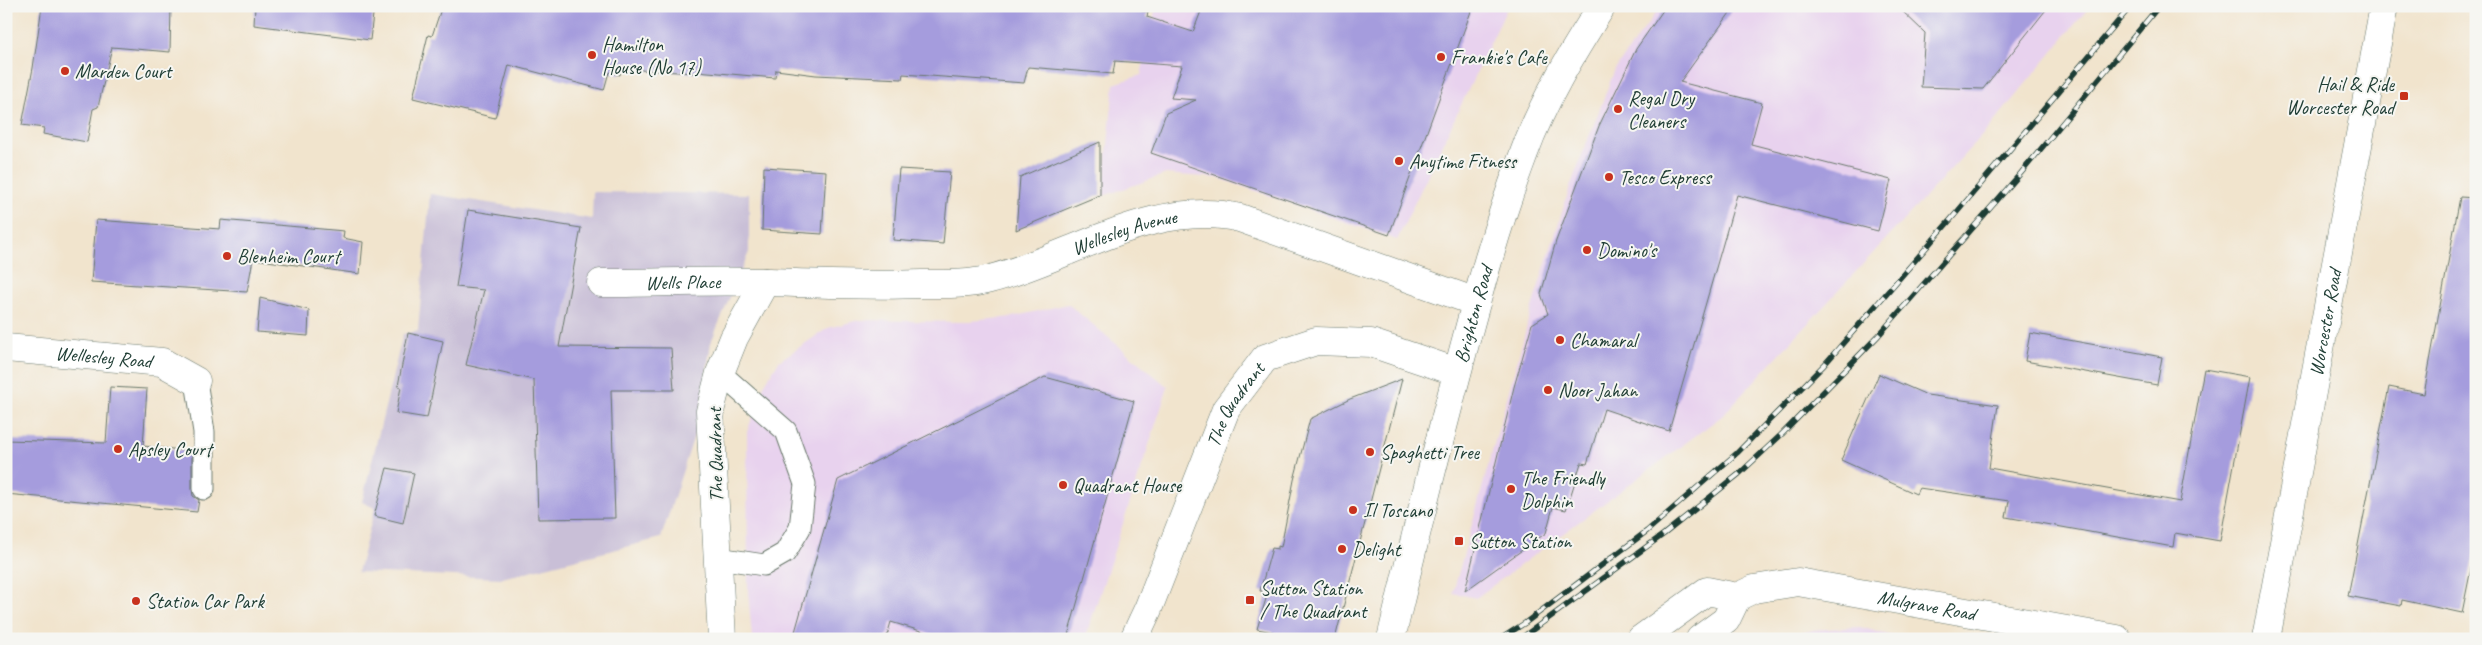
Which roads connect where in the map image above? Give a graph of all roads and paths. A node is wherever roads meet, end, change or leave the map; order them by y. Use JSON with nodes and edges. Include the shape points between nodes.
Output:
{"nodes":[{"id":1,"x":1602,"y":6,"type":"edge"},
{"id":2,"x":2384,"y":6,"type":"edge"},
{"id":3,"x":765,"y":282,"type":"junction"},
{"id":4,"x":601,"y":283,"type":"dead end"},
{"id":5,"x":1476,"y":302,"type":"junction"},
{"id":6,"x":6,"y":348,"type":"edge"},
{"id":7,"x":1457,"y":372,"type":"junction"},
{"id":8,"x":720,"y":373,"type":"junction"},
{"id":9,"x":196,"y":381,"type":"joint"},
{"id":10,"x":204,"y":489,"type":"dead end"},
{"id":11,"x":718,"y":558,"type":"junction"},
{"id":12,"x":1737,"y":597,"type":"junction"},
{"id":13,"x":722,"y":639,"type":"edge"},
{"id":14,"x":1134,"y":639,"type":"edge"},
{"id":15,"x":1391,"y":639,"type":"edge"},
{"id":16,"x":1641,"y":639,"type":"edge"},
{"id":17,"x":1700,"y":639,"type":"edge"},
{"id":18,"x":2117,"y":639,"type":"edge"},
{"id":19,"x":2266,"y":639,"type":"edge"}],
"edges":[{"from":1,"to":5,"type":"street","name":"Brighton Road","via":[[1554,88],[1524,152]]},
{"from":2,"to":19,"type":"street","name":"Worcester Road"},
{"from":3,"to":4,"type":"street","name":"Wells Place"},
{"from":3,"to":5,"type":"street","name":"Wellesley Avenue","via":[[833,286],[988,280],[1034,266],[1135,226],[1200,212],[1240,218]]},
{"from":3,"to":8,"type":"street","name":"The Quadrant","via":[[734,338]]},
{"from":5,"to":7,"type":"street","name":"Brighton Road"},
{"from":6,"to":9,"type":"street","name":"Wellesley Road","via":[[162,362]]},
{"from":7,"to":14,"type":"street","name":"The Quadrant","via":[[1371,343],[1316,341],[1264,358],[1226,408]]},
{"from":7,"to":15,"type":"street","name":"Brighton Road"},
{"from":8,"to":11,"type":"street","name":"The Quadrant","via":[[710,411]]},
{"from":8,"to":11,"type":"lane","via":[[786,431],[805,484],[800,528],[785,553],[764,565]]},
{"from":9,"to":10,"type":"lane","via":[[204,432]]},
{"from":11,"to":13,"type":"street","name":"The Quadrant"},
{"from":12,"to":16,"type":"street","via":[[1707,591]]},
{"from":12,"to":17,"type":"street","via":[[1726,620]]},
{"from":12,"to":18,"type":"street","name":"Mulgrave Road","via":[[1754,588],[1798,582]]}]}
